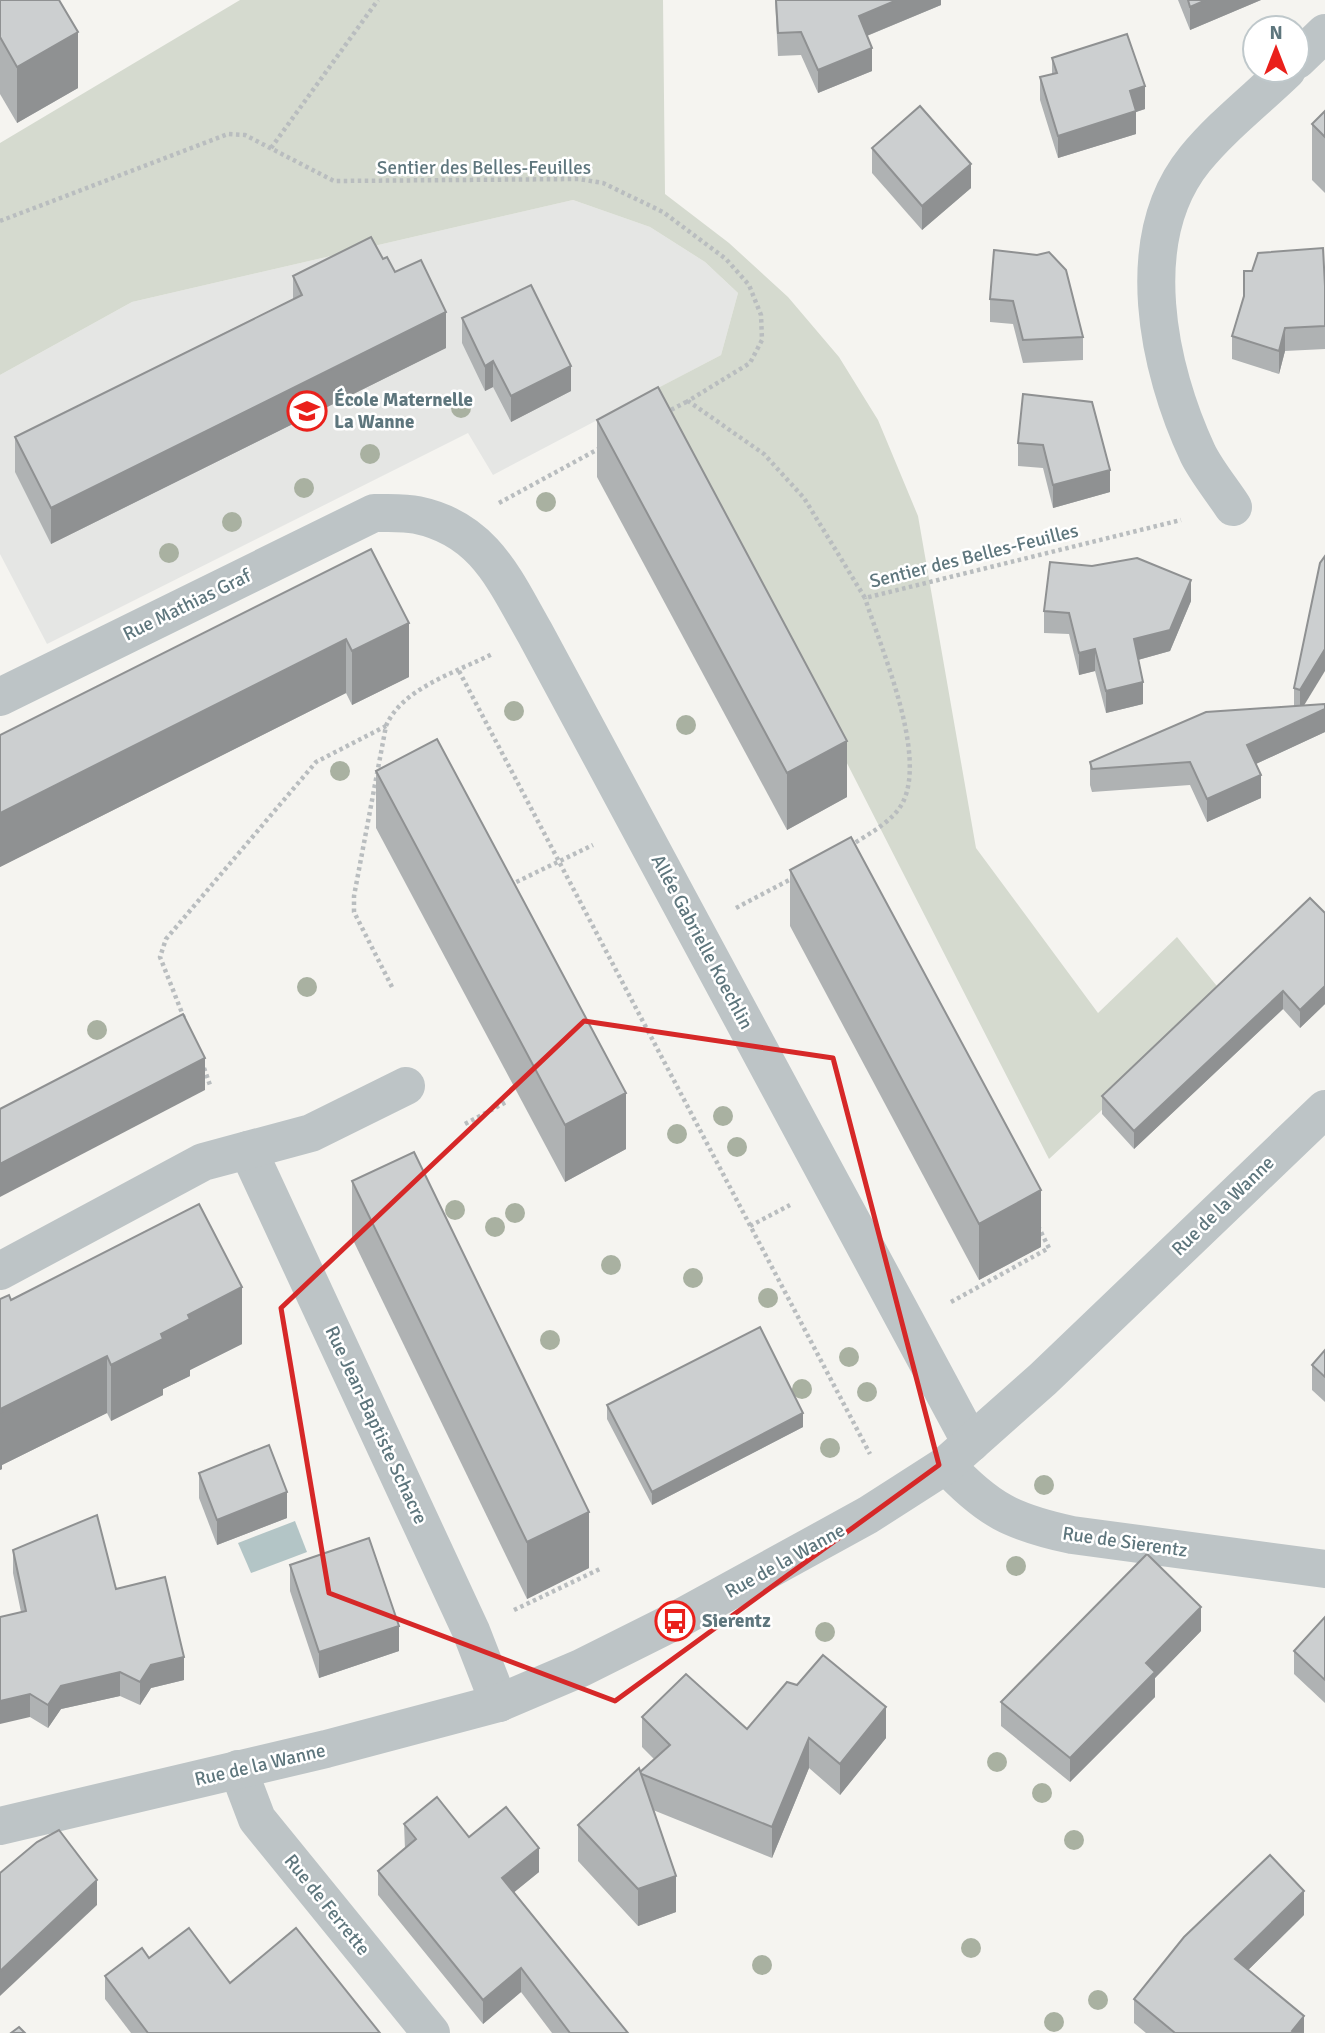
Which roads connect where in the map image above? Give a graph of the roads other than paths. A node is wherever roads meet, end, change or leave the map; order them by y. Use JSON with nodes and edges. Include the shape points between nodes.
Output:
{"nodes":[{"id":1,"x":1325,"y":33,"type":"edge"},
{"id":2,"x":1311,"y":46,"type":"edge"},
{"id":3,"x":1273,"y":84,"type":"edge"},
{"id":4,"x":1233,"y":507,"type":"road end"},
{"id":5,"x":374,"y":513,"type":"joint"},
{"id":6,"x":0,"y":697,"type":"edge"},
{"id":7,"x":406,"y":1086,"type":"dead end"},
{"id":8,"x":1325,"y":1108,"type":"edge"},
{"id":9,"x":248,"y":1150,"type":"junction"},
{"id":10,"x":0,"y":1271,"type":"edge"},
{"id":11,"x":958,"y":1454,"type":"junction"},
{"id":12,"x":1325,"y":1569,"type":"edge"},
{"id":13,"x":499,"y":1703,"type":"junction"},
{"id":14,"x":239,"y":1769,"type":"junction"},
{"id":15,"x":0,"y":1826,"type":"edge"},
{"id":16,"x":431,"y":2033,"type":"edge"}],
"edges":[{"from":1,"to":2,"type":"street"},
{"from":3,"to":4,"type":"street","via":[[1194,160],[1164,215],[1155,297],[1170,382],[1199,456]]},
{"from":5,"to":6,"type":"street","name":"Rue Mathias Graf"},
{"from":5,"to":11,"type":"street","name":"Allée Gabrielle Koechlin","via":[[417,515],[453,527],[490,555]]},
{"from":7,"to":9,"type":"street","via":[[311,1133]]},
{"from":8,"to":11,"type":"street","name":"Rue de la Wanne","via":[[1043,1379]]},
{"from":9,"to":10,"type":"street","via":[[203,1162]]},
{"from":9,"to":13,"type":"street","name":"Rue Jean-Baptiste Schacre","via":[[471,1631]]},
{"from":11,"to":12,"type":"street","name":"Rue de Sierentz","via":[[985,1504],[1039,1528]]},
{"from":11,"to":13,"type":"street","name":"Rue de la Wanne","via":[[868,1515],[675,1621]]},
{"from":13,"to":14,"type":"street","name":"Rue de la Wanne"},
{"from":14,"to":15,"type":"street","name":"Rue de la Wanne"},
{"from":14,"to":16,"type":"street","name":"Rue de Ferrette","via":[[257,1819]]}]}
